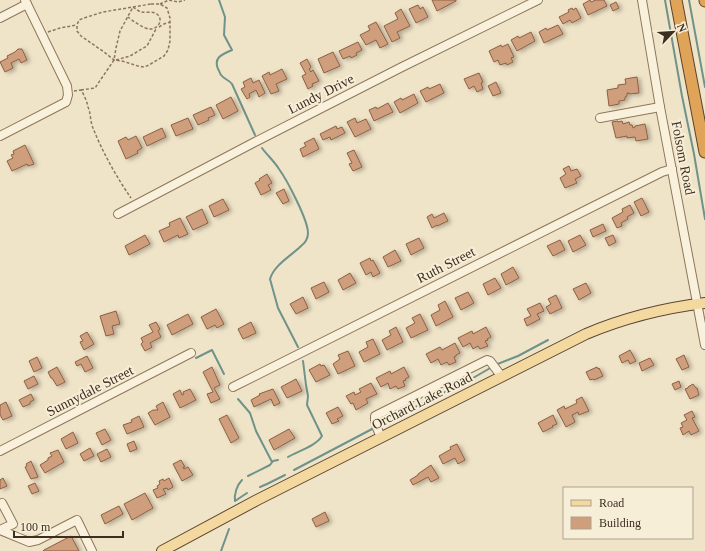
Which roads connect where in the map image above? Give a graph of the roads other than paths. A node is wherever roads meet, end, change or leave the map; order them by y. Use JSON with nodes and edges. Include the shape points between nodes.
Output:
{"nodes":[{"id":1,"x":538,"y":0,"type":"edge"},
{"id":2,"x":642,"y":0,"type":"edge"},
{"id":3,"x":676,"y":0,"type":"edge"},
{"id":4,"x":26,"y":2,"type":"edge"},
{"id":5,"x":0,"y":18,"type":"edge"},
{"id":6,"x":660,"y":107,"type":"junction"},
{"id":7,"x":600,"y":118,"type":"dead end"},
{"id":8,"x":0,"y":136,"type":"edge"},
{"id":9,"x":705,"y":152,"type":"edge"},
{"id":10,"x":672,"y":169,"type":"junction"},
{"id":11,"x":118,"y":214,"type":"dead end"},
{"id":12,"x":701,"y":304,"type":"edge"},
{"id":13,"x":705,"y":345,"type":"edge"},
{"id":14,"x":190,"y":353,"type":"dead end"},
{"id":15,"x":502,"y":377,"type":"junction"},
{"id":16,"x":233,"y":387,"type":"dead end"},
{"id":17,"x":381,"y":438,"type":"junction"},
{"id":18,"x":0,"y":451,"type":"edge"},
{"id":19,"x":0,"y":504,"type":"edge"},
{"id":20,"x":0,"y":530,"type":"edge"},
{"id":21,"x":92,"y":551,"type":"edge"},
{"id":22,"x":162,"y":551,"type":"edge"}],
"edges":[{"from":1,"to":11,"type":"street","name":"Lundy Drive","via":[[402,67]]},
{"from":2,"to":6,"type":"street","name":"Folsom Road"},
{"from":3,"to":9,"type":"highway"},
{"from":4,"to":5,"type":"street"},
{"from":4,"to":8,"type":"street","via":[[68,94],[66,102]]},
{"from":6,"to":7,"type":"street"},
{"from":6,"to":10,"type":"street","name":"Folsom Road"},
{"from":10,"to":12,"type":"street","name":"Folsom Road"},
{"from":10,"to":16,"type":"street","name":"Ruth Street"},
{"from":12,"to":13,"type":"street","name":"Folsom Road"},
{"from":12,"to":15,"type":"main road","name":"Orchard Lake Road","via":[[657,310],[602,327]]},
{"from":14,"to":18,"type":"street","name":"Sunnydale Street"},
{"from":15,"to":17,"type":"main road","name":"Orchard Lake Road"},
{"from":15,"to":17,"type":"street","via":[[487,360],[375,416]]},
{"from":17,"to":22,"type":"main road","name":"Orchard Lake Road"},
{"from":19,"to":20,"type":"street","via":[[2,503],[13,524]]},
{"from":20,"to":21,"type":"street","via":[[29,542],[77,520]]}]}
